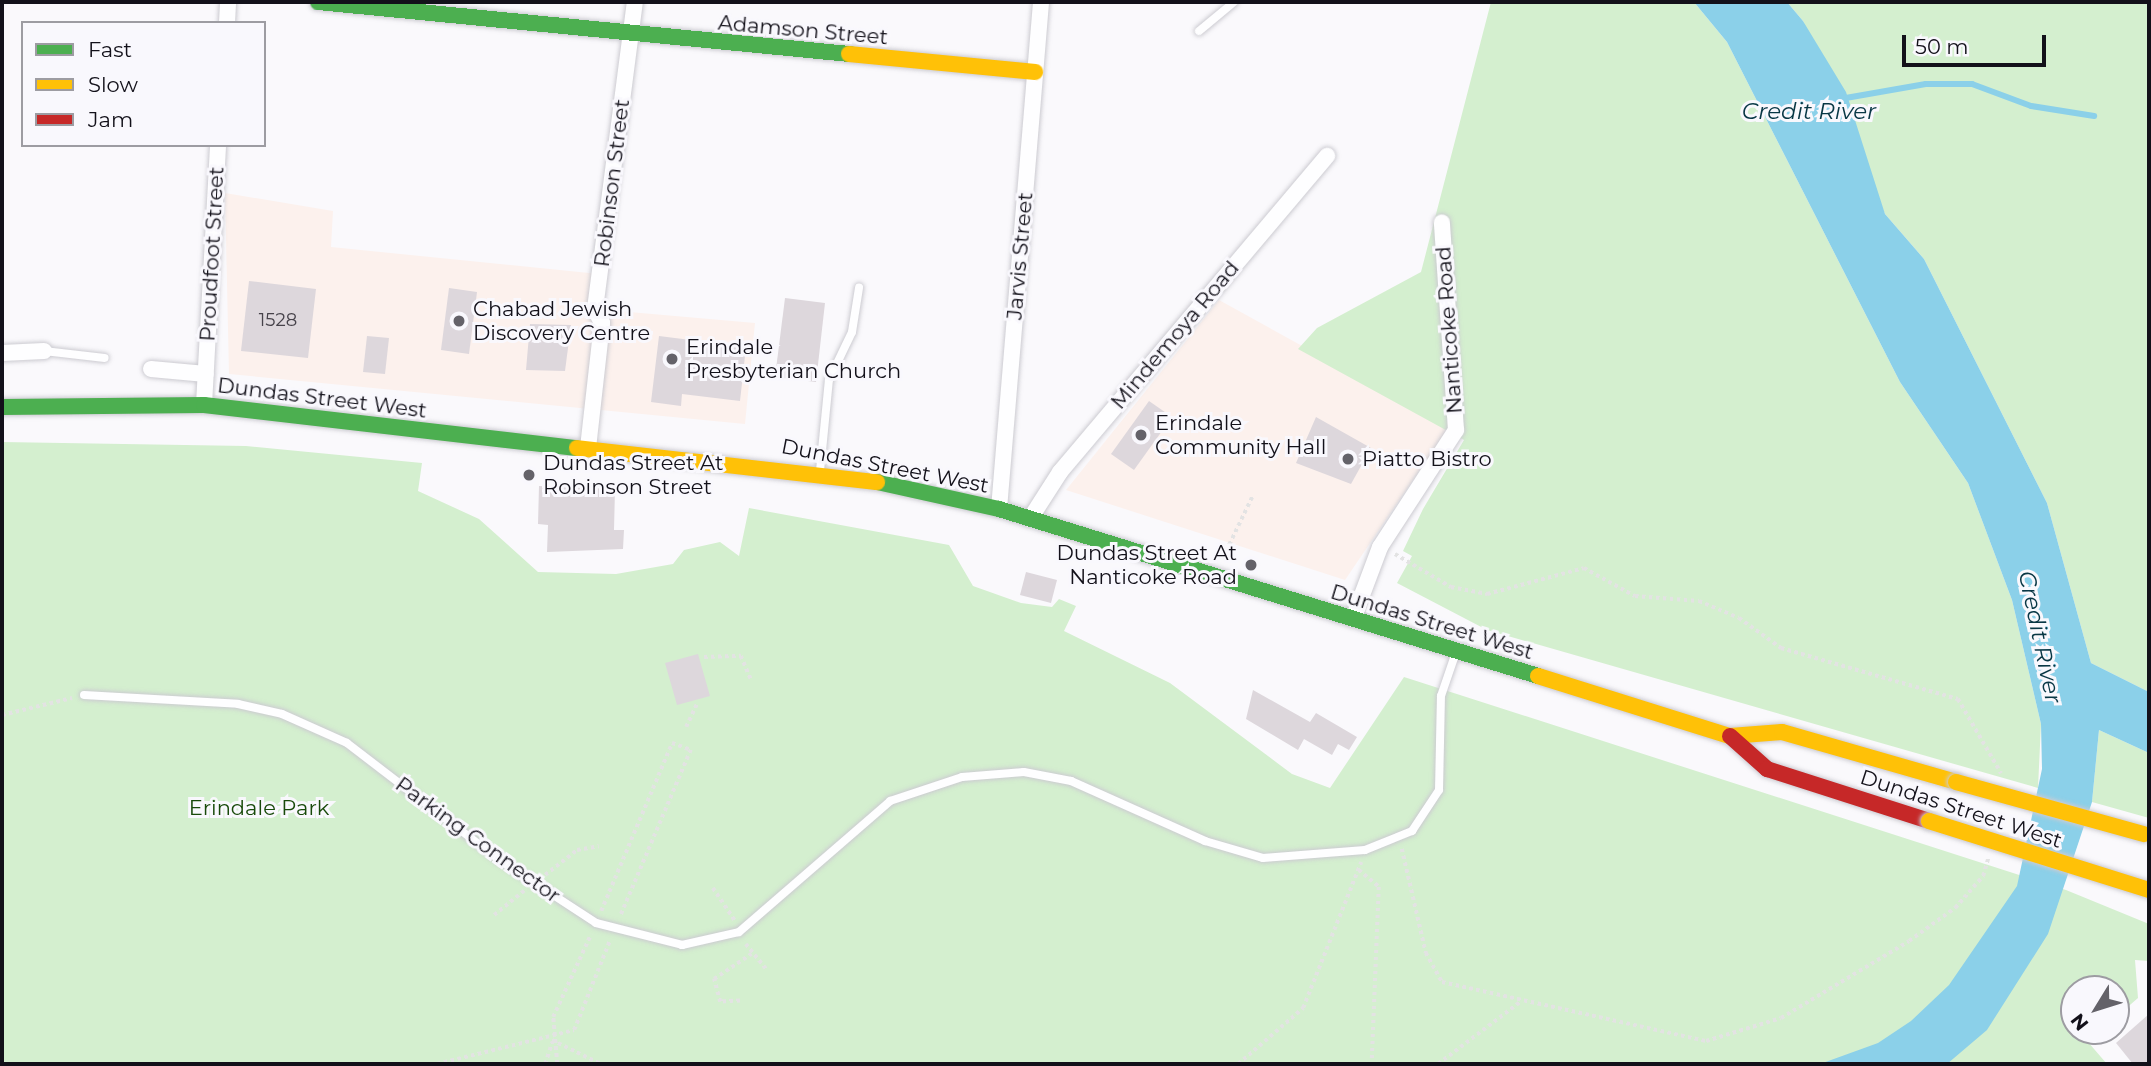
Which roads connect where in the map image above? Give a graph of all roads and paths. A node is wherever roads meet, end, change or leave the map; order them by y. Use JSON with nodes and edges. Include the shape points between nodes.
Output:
{"nodes":[{"id":1,"x":228,"y":2,"type":"edge"},
{"id":2,"x":318,"y":2,"type":"edge"},
{"id":3,"x":635,"y":2,"type":"edge"},
{"id":4,"x":1041,"y":2,"type":"edge"},
{"id":5,"x":1234,"y":2,"type":"edge"},
{"id":6,"x":403,"y":6,"type":"edge"},
{"id":7,"x":426,"y":8,"type":"edge"},
{"id":8,"x":227,"y":21,"type":"edge"},
{"id":9,"x":1199,"y":31,"type":"dead end"},
{"id":10,"x":631,"y":36,"type":"junction"},
{"id":11,"x":1034,"y":72,"type":"junction"},
{"id":12,"x":218,"y":147,"type":"edge"},
{"id":13,"x":1327,"y":156,"type":"dead end"},
{"id":14,"x":1442,"y":222,"type":"dead end"},
{"id":15,"x":859,"y":288,"type":"dead end"},
{"id":16,"x":44,"y":351,"type":"joint"},
{"id":17,"x":2,"y":352,"type":"edge"},
{"id":18,"x":105,"y":358,"type":"dead end"},
{"id":19,"x":151,"y":369,"type":"dead end"},
{"id":20,"x":206,"y":374,"type":"junction"},
{"id":21,"x":204,"y":405,"type":"junction"},
{"id":22,"x":2,"y":407,"type":"edge"},
{"id":23,"x":588,"y":448,"type":"junction"},
{"id":24,"x":820,"y":472,"type":"junction"},
{"id":25,"x":1252,"y":497,"type":"dead end"},
{"id":26,"x":999,"y":509,"type":"junction"},
{"id":27,"x":1030,"y":519,"type":"junction"},
{"id":28,"x":1226,"y":551,"type":"dead end"},
{"id":29,"x":1353,"y":619,"type":"junction"},
{"id":30,"x":1456,"y":652,"type":"junction"},
{"id":31,"x":704,"y":657,"type":"dead end"},
{"id":32,"x":751,"y":680,"type":"dead end"},
{"id":33,"x":84,"y":695,"type":"joint"},
{"id":34,"x":697,"y":703,"type":"dead end"},
{"id":35,"x":2,"y":715,"type":"edge"},
{"id":36,"x":685,"y":727,"type":"dead end"},
{"id":37,"x":1730,"y":736,"type":"junction"},
{"id":38,"x":2146,"y":835,"type":"edge"},
{"id":39,"x":1399,"y":836,"type":"junction"},
{"id":40,"x":1365,"y":850,"type":"junction"},
{"id":41,"x":1359,"y":870,"type":"junction"},
{"id":42,"x":713,"y":888,"type":"dead end"},
{"id":43,"x":2149,"y":890,"type":"edge"},
{"id":44,"x":596,"y":923,"type":"junction"},
{"id":45,"x":614,"y":929,"type":"junction"},
{"id":46,"x":739,"y":932,"type":"junction"},
{"id":47,"x":751,"y":954,"type":"junction"},
{"id":48,"x":767,"y":970,"type":"dead end"},
{"id":49,"x":740,"y":1001,"type":"dead end"},
{"id":50,"x":1520,"y":1002,"type":"junction"},
{"id":51,"x":552,"y":1040,"type":"junction"},
{"id":52,"x":1706,"y":1041,"type":"dead end"},
{"id":53,"x":1093,"y":1063,"type":"edge"},
{"id":54,"x":437,"y":1064,"type":"edge"},
{"id":55,"x":545,"y":1064,"type":"edge"},
{"id":56,"x":557,"y":1064,"type":"edge"},
{"id":57,"x":601,"y":1064,"type":"edge"},
{"id":58,"x":1080,"y":1064,"type":"edge"},
{"id":59,"x":1108,"y":1064,"type":"edge"},
{"id":60,"x":1238,"y":1064,"type":"edge"},
{"id":61,"x":1372,"y":1064,"type":"edge"},
{"id":62,"x":1438,"y":1064,"type":"edge"}],
"edges":[{"from":1,"to":8,"type":"street"},
{"from":2,"to":6,"type":"main road","name":"Adamson Street"},
{"from":3,"to":10,"type":"street","name":"Robinson Street"},
{"from":4,"to":11,"type":"street","name":"Jarvis Street"},
{"from":5,"to":9,"type":"lane"},
{"from":6,"to":7,"type":"main road","name":"Adamson Street"},
{"from":7,"to":10,"type":"main road","name":"Adamson Street"},
{"from":10,"to":11,"type":"main road","name":"Adamson Street"},
{"from":10,"to":23,"type":"street","name":"Robinson Street","via":[[596,309],[602,323]]},
{"from":11,"to":26,"type":"street","name":"Jarvis Street"},
{"from":12,"to":20,"type":"street","name":"Proudfoot Street"},
{"from":13,"to":27,"type":"street","name":"Mindemoya Road","via":[[1060,472]]},
{"from":14,"to":29,"type":"street","name":"Nanticoke Road","via":[[1456,430],[1380,547]]},
{"from":15,"to":24,"type":"lane","via":[[852,332],[829,380]]},
{"from":16,"to":17,"type":"street"},
{"from":16,"to":18,"type":"lane"},
{"from":19,"to":20,"type":"street"},
{"from":20,"to":21,"type":"street","name":"Proudfoot Street"},
{"from":21,"to":22,"type":"main road","name":"Dundas Street West"},
{"from":21,"to":23,"type":"main road","name":"Dundas Street West"},
{"from":23,"to":24,"type":"main road","name":"Dundas Street West"},
{"from":24,"to":26,"type":"main road","name":"Dundas Street West"},
{"from":25,"to":28,"type":"path"},
{"from":26,"to":27,"type":"main road","name":"Dundas Street West"},
{"from":27,"to":29,"type":"main road","name":"Dundas Street West"},
{"from":29,"to":30,"type":"main road","name":"Dundas Street West"},
{"from":30,"to":37,"type":"main road","name":"Dundas Street West"},
{"from":30,"to":39,"type":"lane","via":[[1441,696],[1439,790],[1412,831]]},
{"from":31,"to":32,"type":"path","via":[[741,656]]},
{"from":33,"to":35,"type":"path"},
{"from":33,"to":44,"type":"lane","name":"Parking Connector","via":[[238,704],[282,714],[347,743],[498,859]]},
{"from":34,"to":36,"type":"path"},
{"from":37,"to":38,"type":"main road","name":"Dundas Street West","bridge":true,"via":[[1782,732]]},
{"from":37,"to":43,"type":"main road","name":"Dundas Street West","bridge":true,"via":[[1767,769]]},
{"from":39,"to":40,"type":"lane"},
{"from":39,"to":50,"type":"path","via":[[1426,953],[1442,982]]},
{"from":40,"to":41,"type":"path"},
{"from":40,"to":46,"type":"lane","via":[[1263,858],[1205,841],[1071,781],[1024,772],[962,777],[890,801]]},
{"from":41,"to":60,"type":"path","via":[[1303,1008]]},
{"from":41,"to":61,"type":"path","via":[[1378,887]]},
{"from":42,"to":46,"type":"path"},
{"from":44,"to":45,"type":"lane","name":"Parking Connector"},
{"from":44,"to":45,"type":"path","via":[[672,743],[691,750]]},
{"from":44,"to":51,"type":"path","via":[[553,1017]]},
{"from":45,"to":46,"type":"lane","name":"Parking Connector","via":[[682,945]]},
{"from":45,"to":51,"type":"path","via":[[574,1030]]},
{"from":46,"to":47,"type":"path"},
{"from":47,"to":48,"type":"path"},
{"from":47,"to":49,"type":"path","via":[[714,979],[720,1002]]},
{"from":50,"to":52,"type":"path"},
{"from":50,"to":62,"type":"path"},
{"from":51,"to":54,"type":"path"},
{"from":51,"to":55,"type":"path"},
{"from":51,"to":56,"type":"path"},
{"from":51,"to":57,"type":"path"},
{"from":53,"to":58,"type":"path"},
{"from":53,"to":59,"type":"path"}]}
